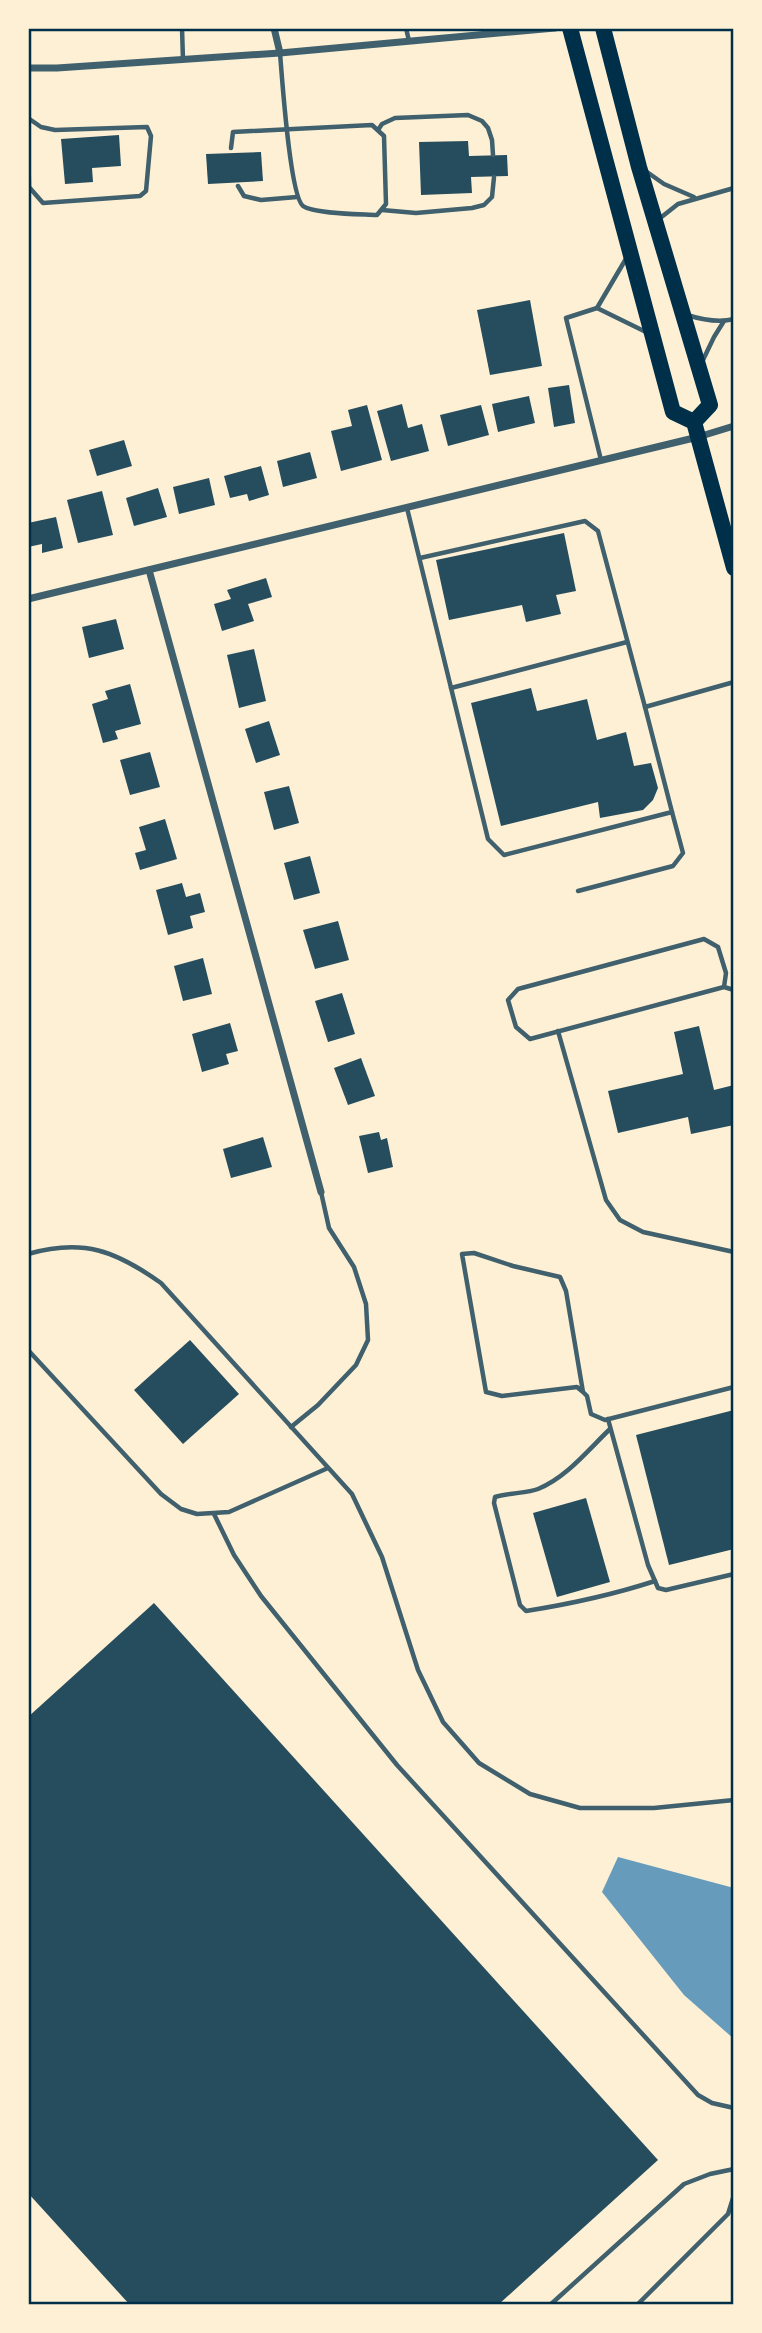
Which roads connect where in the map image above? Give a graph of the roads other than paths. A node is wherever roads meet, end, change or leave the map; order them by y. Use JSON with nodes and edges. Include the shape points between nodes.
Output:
{"nodes":[{"id":1,"x":181,"y":28,"type":"edge"},
{"id":2,"x":274,"y":28,"type":"edge"},
{"id":3,"x":406,"y":28,"type":"edge"},
{"id":4,"x":555,"y":28,"type":"edge"},
{"id":5,"x":570,"y":28,"type":"edge"},
{"id":6,"x":603,"y":28,"type":"edge"},
{"id":7,"x":409,"y":42,"type":"junction"},
{"id":8,"x":279,"y":53,"type":"junction"},
{"id":9,"x":183,"y":60,"type":"junction"},
{"id":10,"x":28,"y":68,"type":"edge"},
{"id":11,"x":28,"y":118,"type":"edge"},
{"id":12,"x":288,"y":130,"type":"junction"},
{"id":13,"x":378,"y":130,"type":"junction"},
{"id":14,"x":28,"y":132,"type":"edge"},
{"id":15,"x":231,"y":148,"type":"dead end"},
{"id":16,"x":493,"y":155,"type":"dead end"},
{"id":17,"x":639,"y":167,"type":"junction"},
{"id":18,"x":494,"y":177,"type":"dead end"},
{"id":19,"x":238,"y":186,"type":"dead end"},
{"id":20,"x":734,"y":188,"type":"edge"},
{"id":21,"x":297,"y":197,"type":"junction"},
{"id":22,"x":695,"y":198,"type":"junction"},
{"id":23,"x":382,"y":209,"type":"junction"},
{"id":24,"x":655,"y":223,"type":"junction"},
{"id":25,"x":630,"y":252,"type":"junction"},
{"id":26,"x":597,"y":308,"type":"junction"},
{"id":27,"x":682,"y":313,"type":"junction"},
{"id":28,"x":734,"y":319,"type":"edge"},
{"id":29,"x":724,"y":321,"type":"junction"},
{"id":30,"x":652,"y":335,"type":"junction"},
{"id":31,"x":699,"y":370,"type":"junction"},
{"id":32,"x":734,"y":426,"type":"edge"},
{"id":33,"x":696,"y":430,"type":"junction"},
{"id":34,"x":601,"y":460,"type":"junction"},
{"id":35,"x":407,"y":507,"type":"junction"},
{"id":36,"x":420,"y":558,"type":"junction"},
{"id":37,"x":734,"y":568,"type":"edge"},
{"id":38,"x":149,"y":570,"type":"junction"},
{"id":39,"x":28,"y":599,"type":"edge"},
{"id":40,"x":627,"y":642,"type":"junction"},
{"id":41,"x":734,"y":682,"type":"edge"},
{"id":42,"x":451,"y":688,"type":"junction"},
{"id":43,"x":645,"y":708,"type":"junction"},
{"id":44,"x":672,"y":812,"type":"junction"},
{"id":45,"x":578,"y":891,"type":"dead end"},
{"id":46,"x":724,"y":987,"type":"junction"},
{"id":47,"x":734,"y":990,"type":"edge"},
{"id":48,"x":558,"y":1031,"type":"junction"},
{"id":49,"x":321,"y":1192,"type":"joint"},
{"id":50,"x":734,"y":1252,"type":"edge"},
{"id":51,"x":28,"y":1254,"type":"edge"},
{"id":52,"x":28,"y":1350,"type":"edge"},
{"id":53,"x":734,"y":1387,"type":"edge"},
{"id":54,"x":583,"y":1392,"type":"junction"},
{"id":55,"x":608,"y":1419,"type":"junction"},
{"id":56,"x":291,"y":1427,"type":"junction"},
{"id":57,"x":610,"y":1429,"type":"junction"},
{"id":58,"x":328,"y":1468,"type":"junction"},
{"id":59,"x":214,"y":1514,"type":"junction"},
{"id":60,"x":734,"y":1574,"type":"edge"},
{"id":61,"x":655,"y":1581,"type":"junction"},
{"id":62,"x":734,"y":1800,"type":"edge"},
{"id":63,"x":734,"y":2108,"type":"edge"},
{"id":64,"x":734,"y":2169,"type":"edge"},
{"id":65,"x":734,"y":2195,"type":"edge"},
{"id":66,"x":550,"y":2305,"type":"edge"},
{"id":67,"x":637,"y":2305,"type":"edge"}],
"edges":[{"from":1,"to":9,"type":"lane"},
{"from":2,"to":8,"type":"street"},
{"from":3,"to":7,"type":"lane"},
{"from":4,"to":7,"type":"street"},
{"from":5,"to":25,"type":"main road"},
{"from":6,"to":17,"type":"main road"},
{"from":7,"to":8,"type":"street"},
{"from":8,"to":9,"type":"street"},
{"from":8,"to":12,"type":"lane"},
{"from":9,"to":10,"type":"street"},
{"from":11,"to":14,"type":"lane","via":[[55,130],[147,127],[151,136],[146,191],[140,196],[43,203],[29,187]]},
{"from":12,"to":13,"type":"lane","via":[[372,125]]},
{"from":12,"to":15,"type":"lane","via":[[233,132]]},
{"from":12,"to":21,"type":"lane"},
{"from":13,"to":16,"type":"lane","via":[[395,118],[468,115],[488,128]]},
{"from":13,"to":23,"type":"lane","via":[[384,136],[386,204]]},
{"from":17,"to":22,"type":"lane"},
{"from":17,"to":24,"type":"main road"},
{"from":18,"to":23,"type":"lane","via":[[492,197],[478,208],[416,213]]},
{"from":19,"to":21,"type":"lane","via":[[244,196],[261,200]]},
{"from":20,"to":22,"type":"lane"},
{"from":21,"to":23,"type":"lane","via":[[311,210],[377,215]]},
{"from":22,"to":24,"type":"lane","via":[[665,212]]},
{"from":24,"to":27,"type":"main road"},
{"from":25,"to":26,"type":"lane"},
{"from":25,"to":30,"type":"main road"},
{"from":26,"to":30,"type":"lane"},
{"from":26,"to":34,"type":"lane","via":[[566,318]]},
{"from":27,"to":29,"type":"lane"},
{"from":27,"to":31,"type":"main road"},
{"from":28,"to":29,"type":"lane"},
{"from":29,"to":31,"type":"lane"},
{"from":30,"to":33,"type":"main road","via":[[673,412]]},
{"from":31,"to":33,"type":"main road","via":[[710,405]]},
{"from":32,"to":33,"type":"street"},
{"from":33,"to":34,"type":"street"},
{"from":33,"to":37,"type":"main road"},
{"from":34,"to":35,"type":"street"},
{"from":35,"to":36,"type":"lane"},
{"from":35,"to":38,"type":"street"},
{"from":36,"to":40,"type":"lane","via":[[585,521],[598,531]]},
{"from":36,"to":42,"type":"lane"},
{"from":38,"to":39,"type":"street"},
{"from":38,"to":49,"type":"street"},
{"from":40,"to":42,"type":"lane"},
{"from":40,"to":43,"type":"lane"},
{"from":41,"to":43,"type":"lane"},
{"from":42,"to":44,"type":"lane","via":[[488,839],[504,855]]},
{"from":43,"to":44,"type":"lane"},
{"from":44,"to":45,"type":"lane","via":[[683,853],[673,866]]},
{"from":46,"to":47,"type":"lane"},
{"from":46,"to":48,"type":"lane"},
{"from":46,"to":48,"type":"lane","via":[[726,973],[718,947],[704,939],[518,989],[508,1000],[516,1027],[530,1038]]},
{"from":48,"to":50,"type":"lane","via":[[606,1200],[620,1220],[643,1232]]},
{"from":49,"to":56,"type":"lane","via":[[329,1228],[354,1267],[366,1304],[368,1340],[356,1365]]},
{"from":51,"to":56,"type":"lane","via":[[73,1246],[134,1264],[161,1283]]},
{"from":52,"to":59,"type":"lane","via":[[161,1494],[181,1509]]},
{"from":53,"to":55,"type":"lane"},
{"from":54,"to":54,"type":"lane","via":[[577,1387],[502,1396],[486,1392],[462,1254],[474,1253],[560,1277]]},
{"from":54,"to":55,"type":"lane","via":[[591,1415]]},
{"from":55,"to":57,"type":"lane"},
{"from":56,"to":58,"type":"lane"},
{"from":57,"to":61,"type":"lane"},
{"from":57,"to":61,"type":"lane","via":[[557,1479],[536,1490],[495,1497],[520,1605],[526,1611],[567,1605]]},
{"from":58,"to":59,"type":"lane","via":[[229,1512]]},
{"from":58,"to":62,"type":"lane","via":[[352,1494],[382,1557],[418,1670],[443,1723],[478,1763],[530,1794],[580,1808],[654,1808]]},
{"from":59,"to":63,"type":"lane","via":[[261,1596],[397,1765],[698,2095]]},
{"from":60,"to":61,"type":"lane","via":[[666,1590],[658,1588]]},
{"from":64,"to":66,"type":"lane","via":[[684,2184]]},
{"from":65,"to":67,"type":"lane","via":[[728,2214]]}]}
